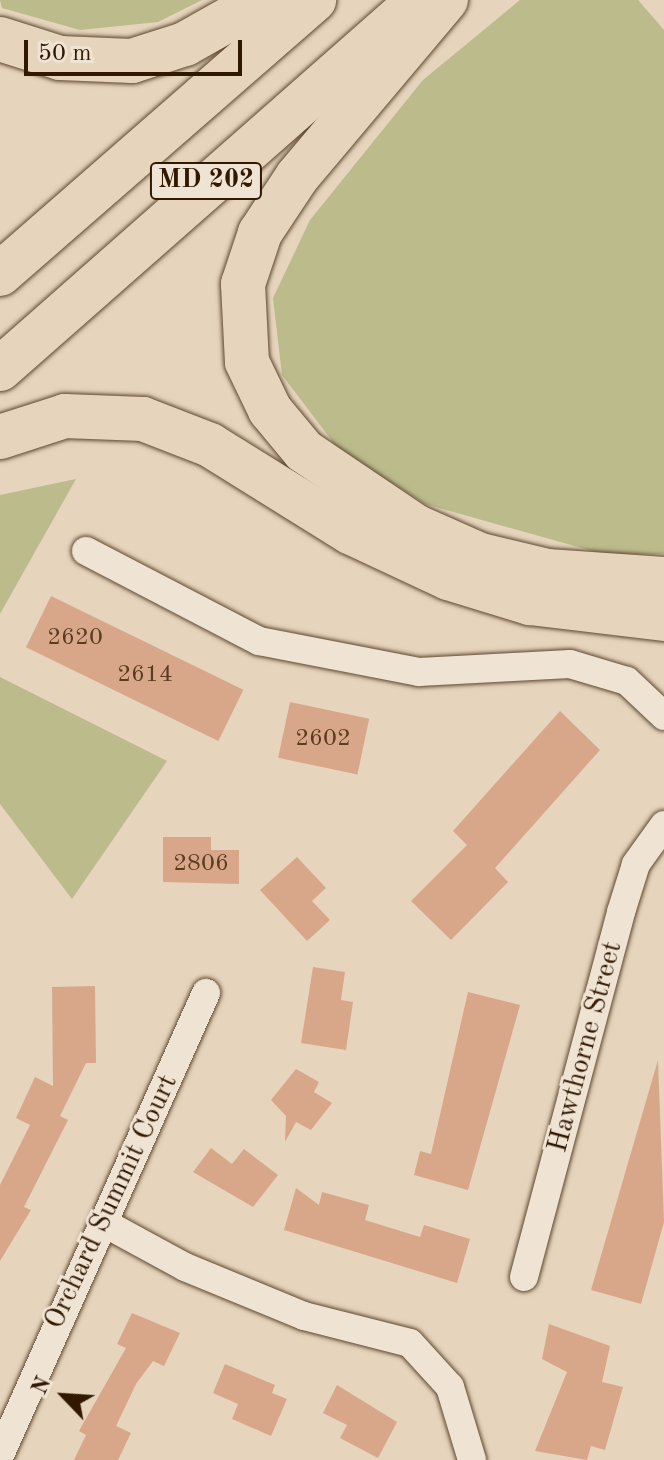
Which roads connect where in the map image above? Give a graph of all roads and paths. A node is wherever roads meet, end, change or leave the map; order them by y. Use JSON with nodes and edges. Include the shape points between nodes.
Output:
{"nodes":[{"id":1,"x":263,"y":0,"type":"edge"},
{"id":2,"x":314,"y":0,"type":"edge"},
{"id":3,"x":419,"y":0,"type":"edge"},
{"id":4,"x":446,"y":0,"type":"edge"},
{"id":5,"x":0,"y":39,"type":"edge"},
{"id":6,"x":0,"y":274,"type":"edge"},
{"id":7,"x":0,"y":369,"type":"edge"},
{"id":8,"x":0,"y":437,"type":"edge"},
{"id":9,"x":86,"y":551,"type":"dead end"},
{"id":10,"x":664,"y":579,"type":"edge"},
{"id":11,"x":664,"y":619,"type":"edge"},
{"id":12,"x":664,"y":716,"type":"edge"},
{"id":13,"x":664,"y":825,"type":"edge"},
{"id":14,"x":206,"y":993,"type":"dead end"},
{"id":15,"x":106,"y":1224,"type":"junction"},
{"id":16,"x":524,"y":1277,"type":"dead end"},
{"id":17,"x":0,"y":1455,"type":"edge"},
{"id":18,"x":472,"y":1460,"type":"edge"}],
"edges":[{"from":1,"to":5,"type":"main road","via":[[185,44],[132,61],[60,58]]},
{"from":2,"to":6,"type":"main road","number":"MD 202"},
{"from":3,"to":7,"type":"main road","number":"MD 202"},
{"from":4,"to":10,"type":"main road","via":[[297,177],[260,233],[243,284],[247,362],[270,410],[304,451],[415,526],[480,555],[547,571]]},
{"from":8,"to":11,"type":"main road","via":[[65,416],[143,419],[210,445],[360,537],[448,578],[530,603]]},
{"from":9,"to":12,"type":"street","via":[[259,641],[419,672],[570,664],[627,681]]},
{"from":13,"to":16,"type":"street","name":"Hawthorne Street","via":[[636,864],[621,912]]},
{"from":14,"to":15,"type":"street","name":"Orchard Summit Court"},
{"from":15,"to":17,"type":"street","name":"Orchard Summit Court"},
{"from":15,"to":18,"type":"street","via":[[185,1267],[304,1316],[410,1343],[450,1387]]}]}
